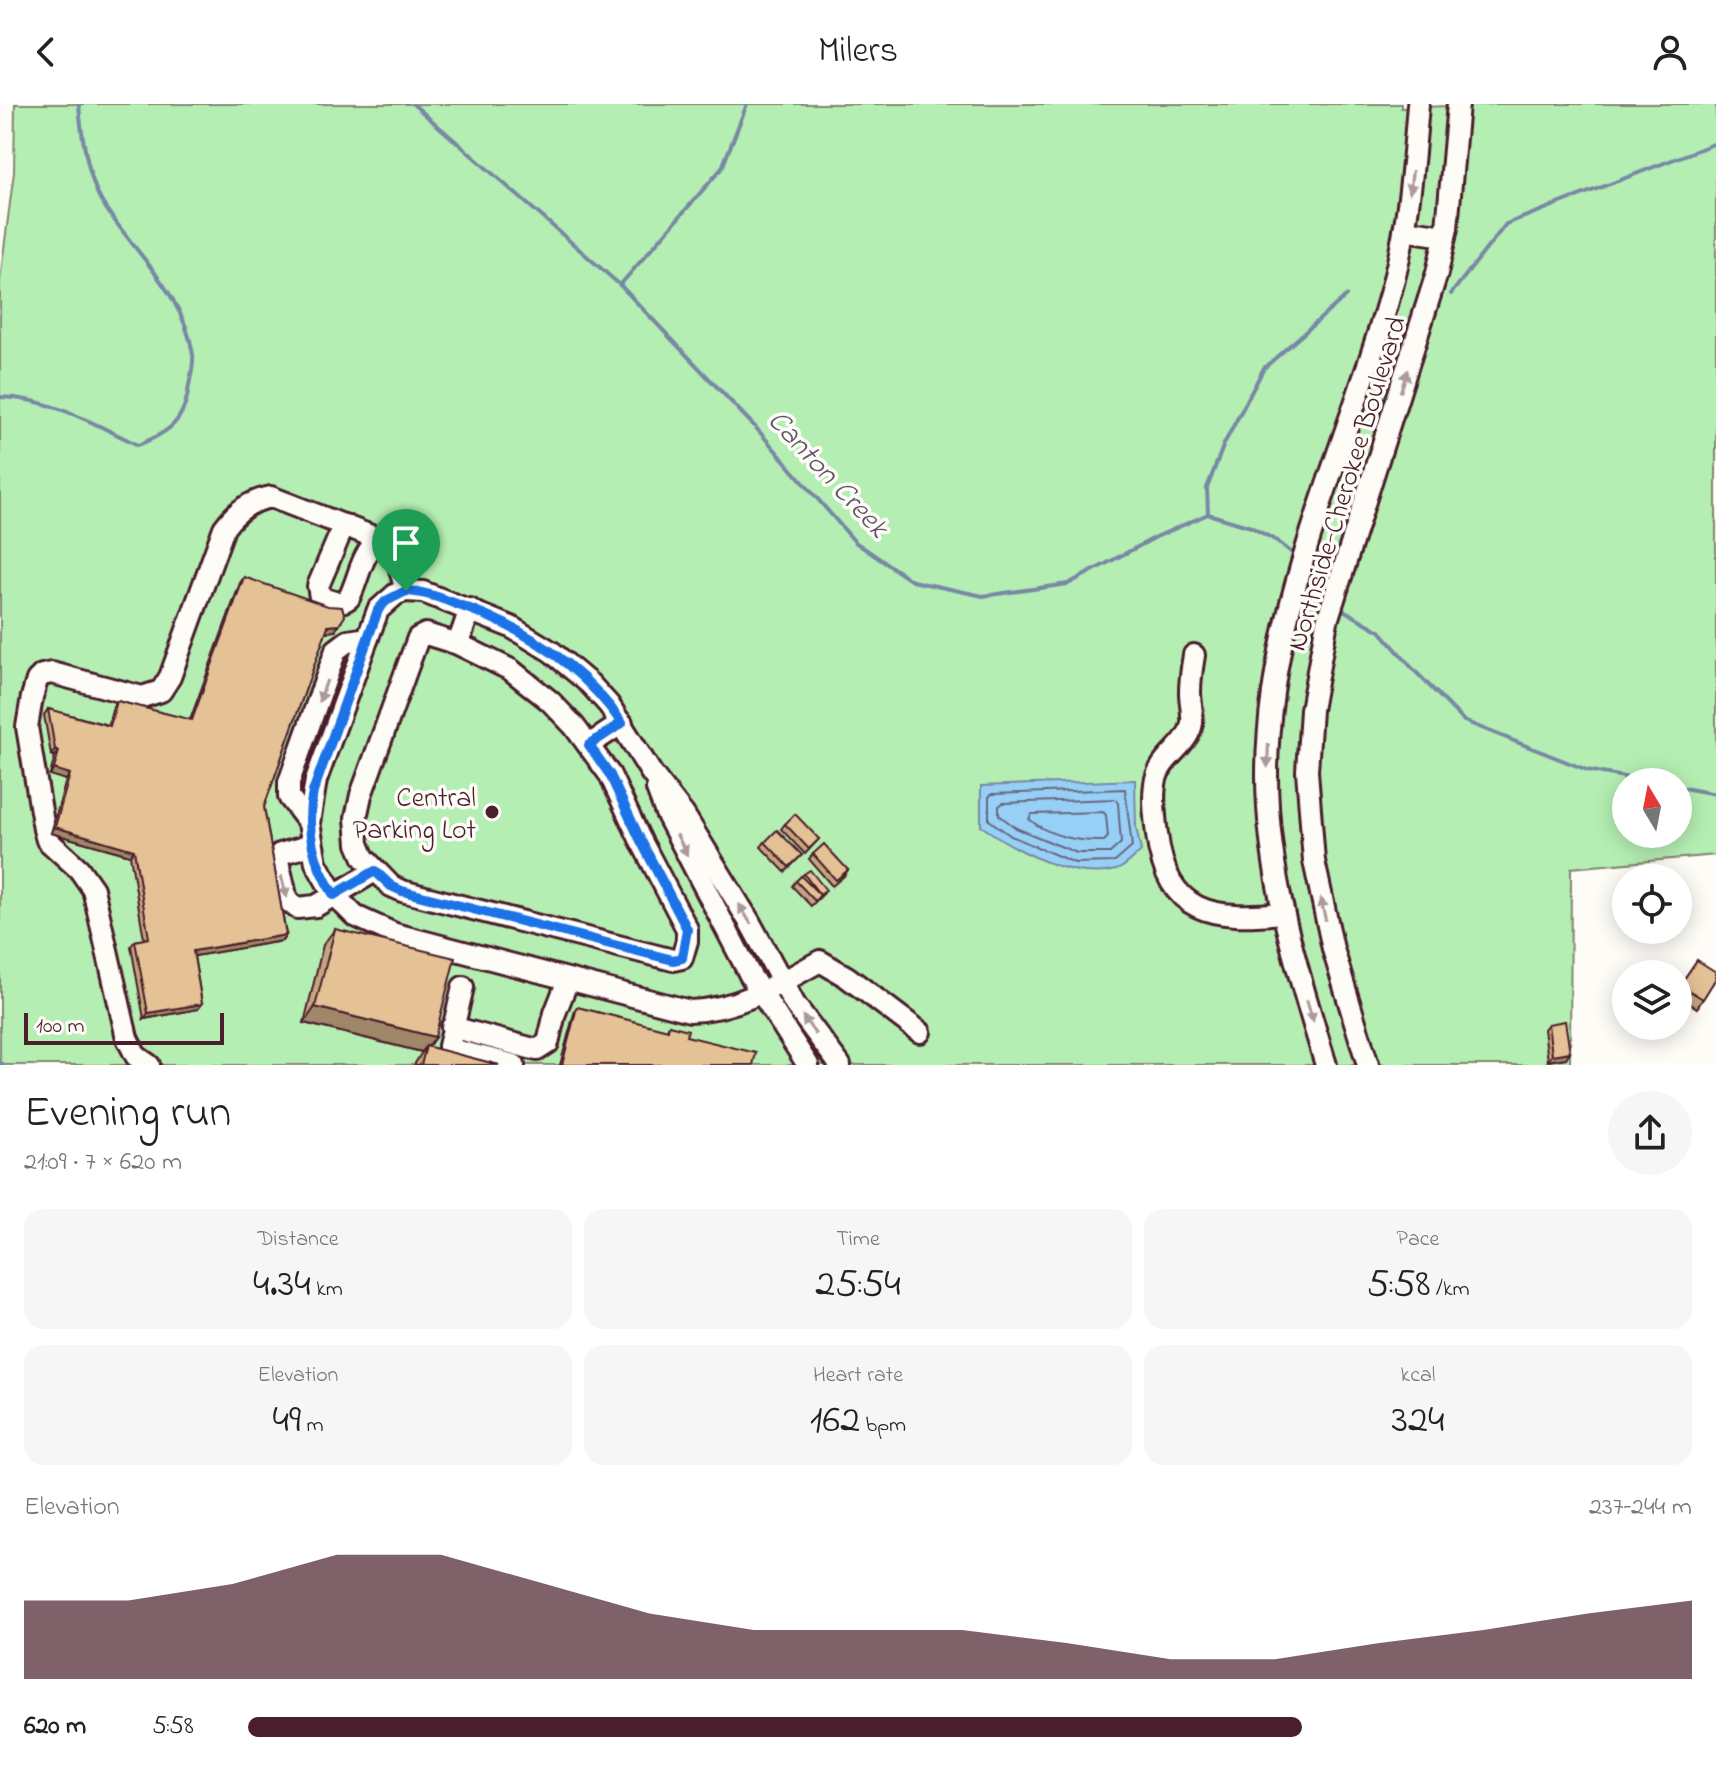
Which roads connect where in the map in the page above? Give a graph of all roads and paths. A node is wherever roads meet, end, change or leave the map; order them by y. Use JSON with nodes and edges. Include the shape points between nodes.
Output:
{"nodes":[{"id":1,"x":1418,"y":104,"type":"edge"},
{"id":2,"x":1458,"y":104,"type":"edge"},
{"id":3,"x":1404,"y":230,"type":"junction"},
{"id":4,"x":1445,"y":236,"type":"junction"},
{"id":5,"x":344,"y":525,"type":"junction"},
{"id":6,"x":379,"y":539,"type":"junction"},
{"id":7,"x":406,"y":591,"type":"junction"},
{"id":8,"x":470,"y":609,"type":"junction"},
{"id":9,"x":458,"y":644,"type":"junction"},
{"id":10,"x":1194,"y":655,"type":"dead end"},
{"id":11,"x":622,"y":723,"type":"junction"},
{"id":12,"x":589,"y":745,"type":"junction"},
{"id":13,"x":652,"y":774,"type":"junction"},
{"id":14,"x":311,"y":845,"type":"junction"},
{"id":15,"x":375,"y":871,"type":"junction"},
{"id":16,"x":334,"y":895,"type":"junction"},
{"id":17,"x":1282,"y":913,"type":"junction"},
{"id":18,"x":473,"y":955,"type":"junction"},
{"id":19,"x":568,"y":980,"type":"junction"},
{"id":20,"x":781,"y":982,"type":"junction"},
{"id":21,"x":760,"y":993,"type":"junction"},
{"id":22,"x":452,"y":1027,"type":"junction"},
{"id":23,"x":920,"y":1032,"type":"dead end"},
{"id":24,"x":548,"y":1043,"type":"junction"},
{"id":25,"x":149,"y":1065,"type":"edge"},
{"id":26,"x":514,"y":1065,"type":"edge"},
{"id":27,"x":528,"y":1065,"type":"edge"},
{"id":28,"x":808,"y":1065,"type":"edge"},
{"id":29,"x":840,"y":1065,"type":"edge"},
{"id":30,"x":1326,"y":1065,"type":"edge"},
{"id":31,"x":1368,"y":1065,"type":"edge"}],
"edges":[{"from":1,"to":3,"type":"street","name":"Northside-Cherokee Boulevard","one_way":true},
{"from":2,"to":4,"type":"street","name":"Northside-Cherokee Boulevard"},
{"from":3,"to":4,"type":"street"},
{"from":3,"to":17,"type":"street","name":"Northside-Cherokee Boulevard","one_way":true,"via":[[1388,301],[1294,590],[1274,678],[1268,805]]},
{"from":31,"to":4,"type":"street","name":"Northside-Cherokee Boulevard","one_way":true,"via":[[1333,949],[1314,861],[1307,771],[1313,691],[1327,621],[1425,317]]},
{"from":5,"to":6,"type":"street"},
{"from":5,"to":6,"type":"street","via":[[318,586],[320,597],[337,603],[349,598],[369,548]]},
{"from":5,"to":25,"type":"street","via":[[271,497],[234,514],[161,691],[142,697],[52,673],[37,680],[27,727],[47,840],[93,889],[127,1038],[136,1056]]},
{"from":6,"to":7,"type":"street","via":[[397,558]]},
{"from":7,"to":8,"type":"street"},
{"from":7,"to":14,"type":"street","via":[[378,610],[316,780]]},
{"from":8,"to":9,"type":"street"},
{"from":8,"to":11,"type":"street","via":[[552,652],[590,684]]},
{"from":9,"to":12,"type":"street","via":[[528,683]]},
{"from":9,"to":15,"type":"street","via":[[420,635],[390,712],[356,818],[358,844]]},
{"from":10,"to":17,"type":"street","via":[[1192,725],[1156,779],[1160,858],[1182,897],[1205,912],[1246,917]]},
{"from":11,"to":12,"type":"street"},
{"from":11,"to":13,"type":"street"},
{"from":12,"to":15,"type":"street","via":[[610,775],[687,929],[682,958],[673,960],[402,891]]},
{"from":20,"to":13,"type":"street","one_way":true,"via":[[692,828]]},
{"from":13,"to":21,"type":"street","one_way":true,"via":[[666,813]]},
{"from":14,"to":16,"type":"street"},
{"from":14,"to":16,"type":"street","one_way":true,"via":[[280,854],[287,900],[303,909]]},
{"from":15,"to":16,"type":"street"},
{"from":16,"to":18,"type":"street","via":[[374,927]]},
{"from":17,"to":30,"type":"street","name":"Northside-Cherokee Boulevard","one_way":true},
{"from":18,"to":19,"type":"street"},
{"from":18,"to":22,"type":"street"},
{"from":19,"to":21,"type":"street","via":[[690,1011],[726,1006]]},
{"from":19,"to":24,"type":"street"},
{"from":20,"to":21,"type":"street"},
{"from":20,"to":23,"type":"street","via":[[820,961]]},
{"from":29,"to":20,"type":"street","one_way":true},
{"from":21,"to":28,"type":"street"},
{"from":22,"to":24,"type":"street","via":[[537,1050]]},
{"from":22,"to":26,"type":"street","via":[[449,1041],[454,1050]]},
{"from":24,"to":27,"type":"street"}]}
